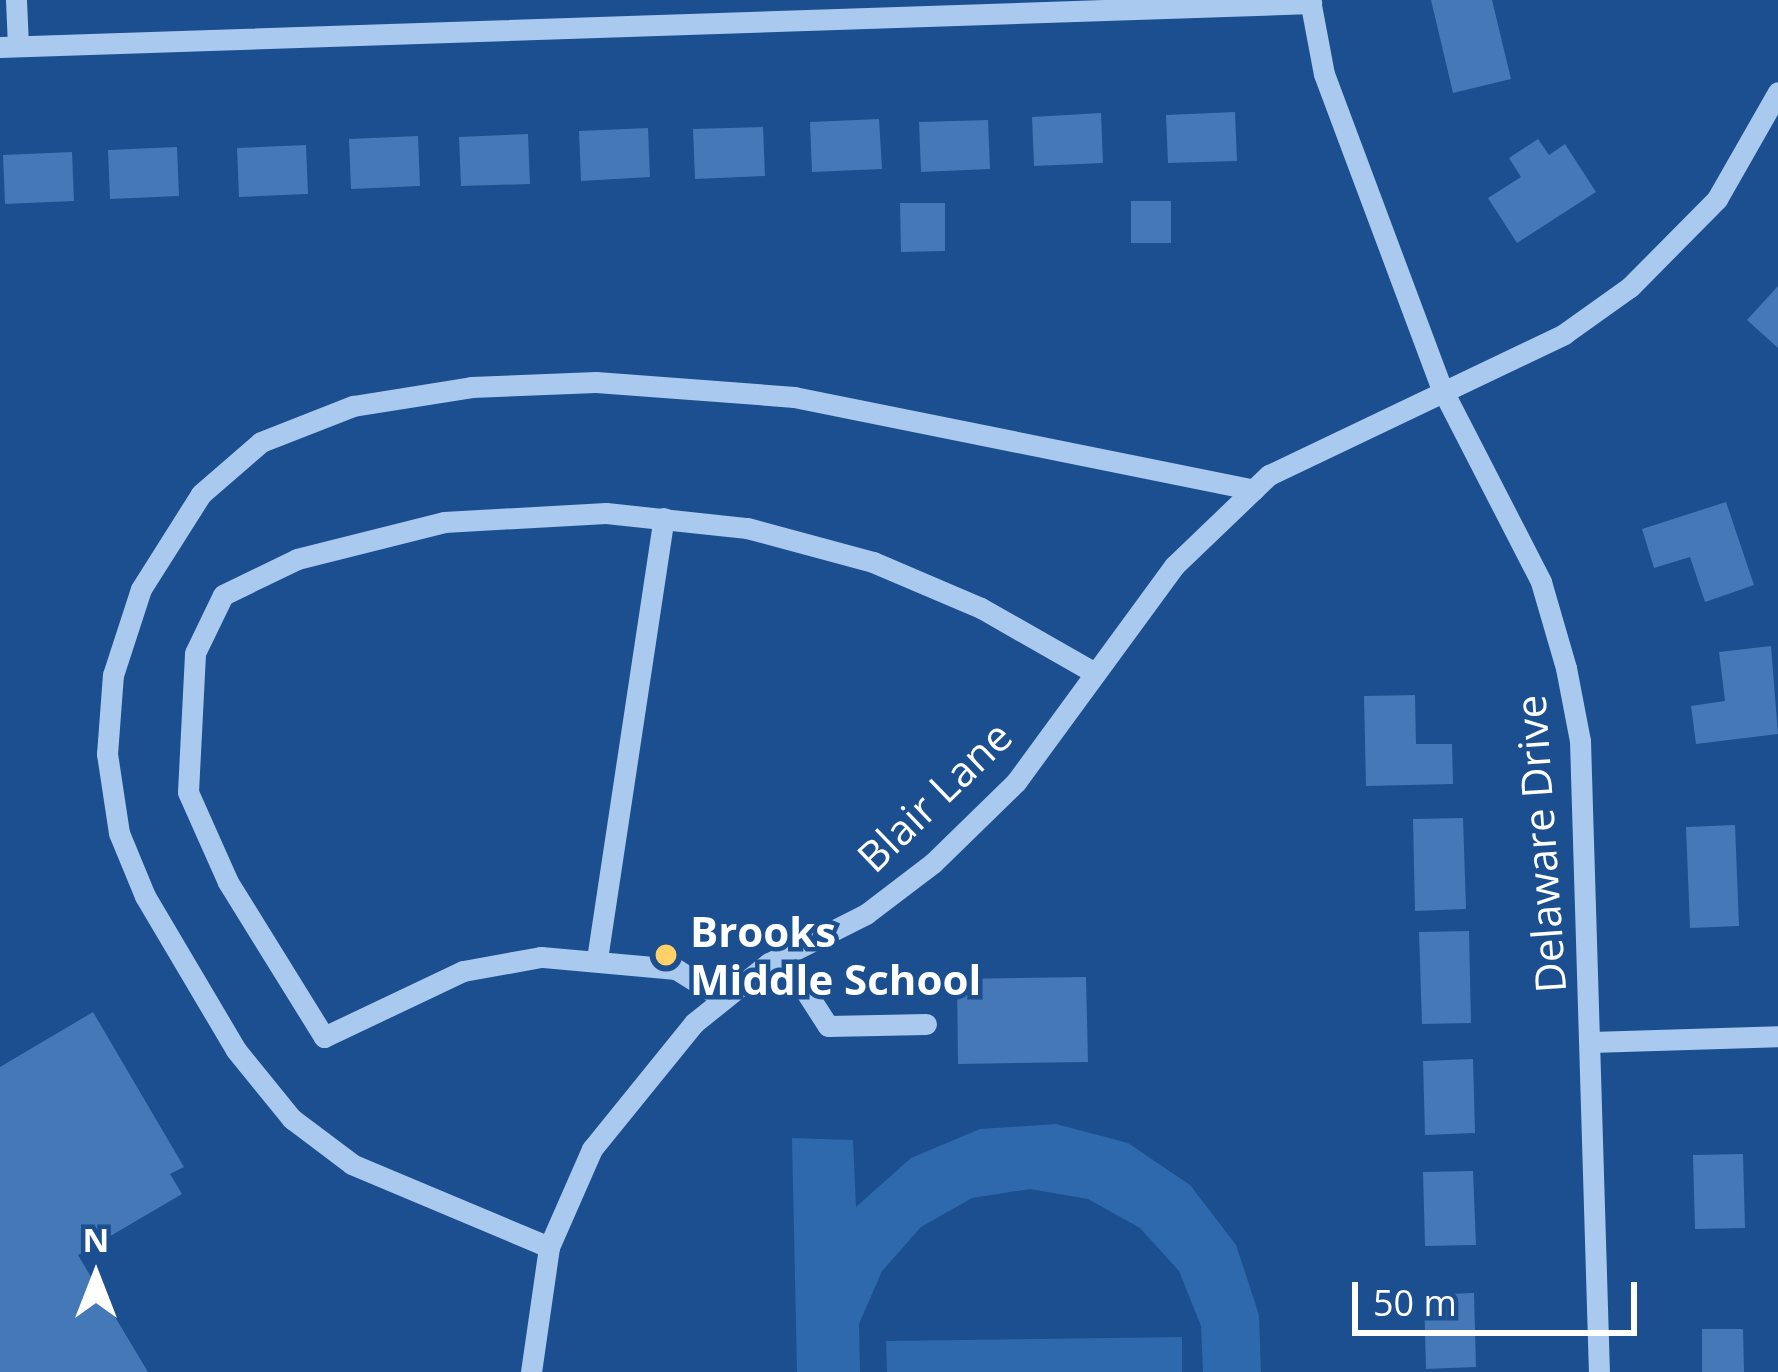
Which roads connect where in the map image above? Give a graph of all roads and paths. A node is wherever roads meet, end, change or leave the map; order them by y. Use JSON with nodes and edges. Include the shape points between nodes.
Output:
{"nodes":[{"id":1,"x":16,"y":0,"type":"edge"},
{"id":2,"x":1311,"y":2,"type":"edge"},
{"id":3,"x":9,"y":47,"type":"edge"},
{"id":4,"x":1778,"y":92,"type":"edge"},
{"id":5,"x":1442,"y":389,"type":"junction"},
{"id":6,"x":1254,"y":490,"type":"junction"},
{"id":7,"x":664,"y":518,"type":"junction"},
{"id":8,"x":1095,"y":674,"type":"junction"},
{"id":9,"x":784,"y":956,"type":"junction"},
{"id":10,"x":597,"y":959,"type":"junction"},
{"id":11,"x":724,"y":998,"type":"junction"},
{"id":12,"x":926,"y":1024,"type":"dead end"},
{"id":13,"x":1778,"y":1036,"type":"edge"},
{"id":14,"x":1592,"y":1042,"type":"junction"},
{"id":15,"x":549,"y":1247,"type":"junction"},
{"id":16,"x":531,"y":1372,"type":"edge"},
{"id":17,"x":1599,"y":1372,"type":"edge"}],
"edges":[{"from":1,"to":3,"type":"street"},
{"from":2,"to":3,"type":"street"},
{"from":2,"to":5,"type":"street","name":"Delaware Drive","via":[[1324,74]]},
{"from":4,"to":5,"type":"street","name":"Blair Lane","via":[[1750,151],[1676,247],[1564,334]]},
{"from":5,"to":6,"type":"street","name":"Blair Lane","via":[[1334,438]]},
{"from":5,"to":14,"type":"street","name":"Delaware Drive","via":[[1541,582],[1566,668],[1580,741]]},
{"from":6,"to":8,"type":"street","name":"Blair Lane","via":[[1174,566]]},
{"from":6,"to":15,"type":"street","via":[[794,397],[596,382],[471,387],[353,406],[261,442],[201,494],[141,589],[112,675],[116,813],[145,896],[236,1050],[292,1119],[352,1164]]},
{"from":7,"to":8,"type":"street","via":[[747,528],[873,562],[981,608]]},
{"from":7,"to":10,"type":"street"},
{"from":7,"to":10,"type":"street","via":[[445,521],[297,560],[223,595],[195,653],[188,792],[228,882],[324,1036],[464,971]]},
{"from":8,"to":9,"type":"street","name":"Blair Lane","via":[[1016,782],[933,863],[866,914]]},
{"from":9,"to":11,"type":"street","name":"Blair Lane"},
{"from":9,"to":12,"type":"street","via":[[828,1026]]},
{"from":10,"to":11,"type":"street","via":[[676,969]]},
{"from":11,"to":15,"type":"street","name":"Blair Lane","via":[[634,1087],[592,1149]]},
{"from":13,"to":14,"type":"street"},
{"from":14,"to":17,"type":"street","name":"Delaware Drive"},
{"from":15,"to":16,"type":"street","name":"Blair Lane"}]}
